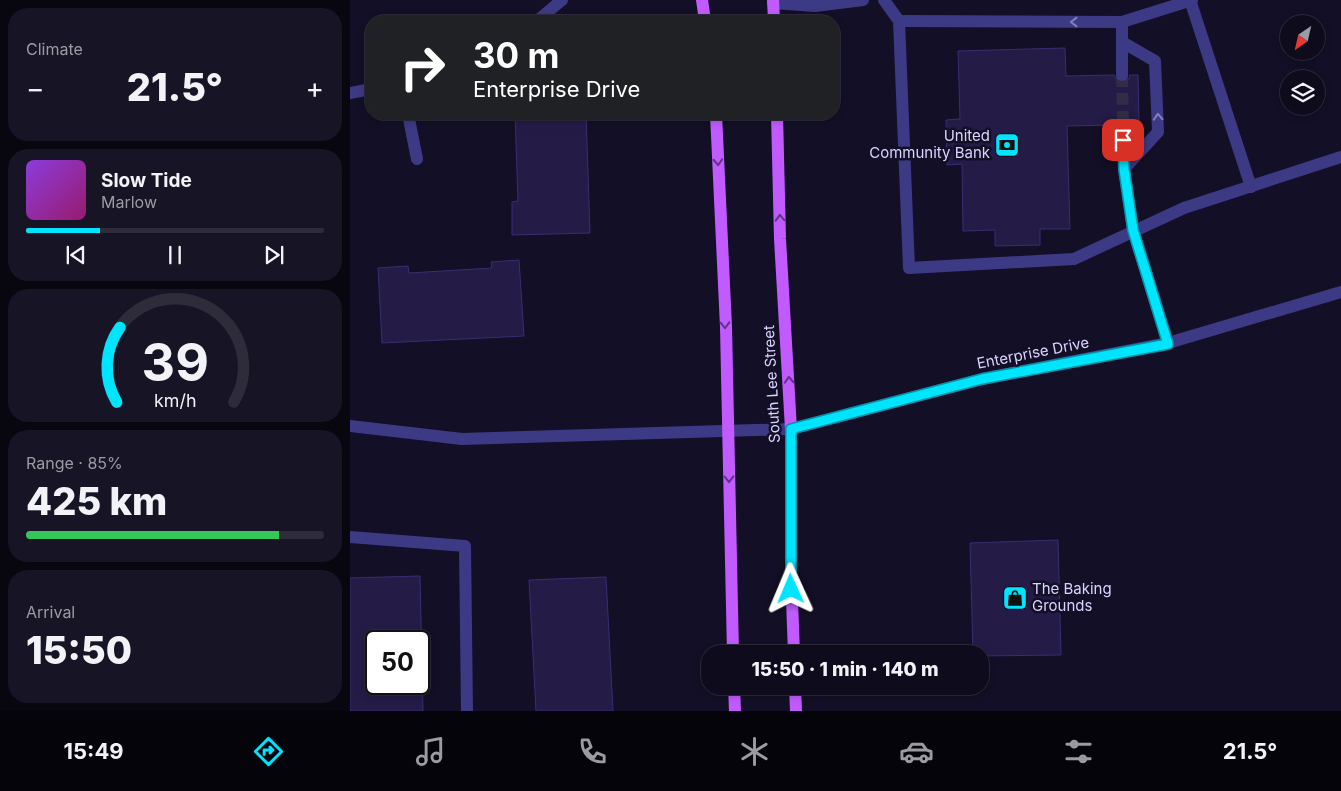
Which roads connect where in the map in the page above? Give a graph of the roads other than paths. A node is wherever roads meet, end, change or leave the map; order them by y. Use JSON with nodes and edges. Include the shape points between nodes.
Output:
{"nodes":[{"id":1,"x":562,"y":0,"type":"edge"},
{"id":2,"x":702,"y":0,"type":"edge"},
{"id":3,"x":863,"y":0,"type":"edge"},
{"id":4,"x":884,"y":0,"type":"edge"},
{"id":5,"x":1191,"y":0,"type":"edge"},
{"id":6,"x":773,"y":2,"type":"edge"},
{"id":7,"x":543,"y":15,"type":"edge"},
{"id":8,"x":704,"y":15,"type":"edge"},
{"id":9,"x":774,"y":15,"type":"edge"},
{"id":10,"x":899,"y":22,"type":"junction"},
{"id":11,"x":1122,"y":22,"type":"junction"},
{"id":12,"x":1122,"y":42,"type":"junction"},
{"id":13,"x":1122,"y":75,"type":"tunnel mouth"},
{"id":14,"x":365,"y":90,"type":"edge"},
{"id":15,"x":350,"y":93,"type":"edge"},
{"id":16,"x":409,"y":120,"type":"edge"},
{"id":17,"x":716,"y":120,"type":"edge"},
{"id":18,"x":776,"y":120,"type":"edge"},
{"id":19,"x":1123,"y":125,"type":"tunnel mouth"},
{"id":20,"x":1341,"y":157,"type":"edge"},
{"id":21,"x":417,"y":159,"type":"dead end"},
{"id":22,"x":1124,"y":169,"type":"junction"},
{"id":23,"x":1251,"y":187,"type":"junction"},
{"id":24,"x":1133,"y":230,"type":"junction"},
{"id":25,"x":1341,"y":292,"type":"edge"},
{"id":26,"x":1168,"y":344,"type":"junction"},
{"id":27,"x":350,"y":426,"type":"edge"},
{"id":28,"x":791,"y":429,"type":"junction"},
{"id":29,"x":728,"y":430,"type":"junction"},
{"id":30,"x":350,"y":537,"type":"edge"},
{"id":31,"x":733,"y":645,"type":"edge"},
{"id":32,"x":794,"y":645,"type":"edge"},
{"id":33,"x":734,"y":695,"type":"edge"},
{"id":34,"x":795,"y":695,"type":"edge"},
{"id":35,"x":467,"y":711,"type":"edge"},
{"id":36,"x":735,"y":711,"type":"edge"},
{"id":37,"x":796,"y":711,"type":"edge"}],
"edges":[{"from":1,"to":7,"type":"street"},
{"from":2,"to":8,"type":"main road"},
{"from":3,"to":6,"type":"street","via":[[815,6]]},
{"from":4,"to":10,"type":"street"},
{"from":5,"to":11,"type":"street"},
{"from":5,"to":23,"type":"street"},
{"from":6,"to":9,"type":"main road"},
{"from":11,"to":10,"type":"street","one_way":true},
{"from":10,"to":24,"type":"street","via":[[909,268],[1074,259]]},
{"from":11,"to":12,"type":"street"},
{"from":12,"to":13,"type":"street"},
{"from":22,"to":12,"type":"street","one_way":true,"via":[[1158,132],[1155,62]]},
{"from":14,"to":15,"type":"street"},
{"from":16,"to":21,"type":"street"},
{"from":17,"to":29,"type":"main road","one_way":true},
{"from":28,"to":18,"type":"main road","name":"South Lee Street","one_way":true},
{"from":19,"to":22,"type":"street"},
{"from":20,"to":23,"type":"street"},
{"from":22,"to":24,"type":"street"},
{"from":23,"to":24,"type":"street","via":[[1184,208]]},
{"from":24,"to":26,"type":"street"},
{"from":25,"to":26,"type":"street","name":"Enterprise Drive"},
{"from":26,"to":28,"type":"street","name":"Enterprise Drive","via":[[982,379]]},
{"from":27,"to":29,"type":"street","name":"Enterprise Drive","via":[[462,439]]},
{"from":28,"to":29,"type":"street","name":"Enterprise Drive"},
{"from":28,"to":32,"type":"main road","name":"South Lee Street"},
{"from":29,"to":31,"type":"main road","one_way":true},
{"from":30,"to":35,"type":"street","via":[[465,546]]},
{"from":33,"to":36,"type":"main road"},
{"from":34,"to":37,"type":"main road"}]}
